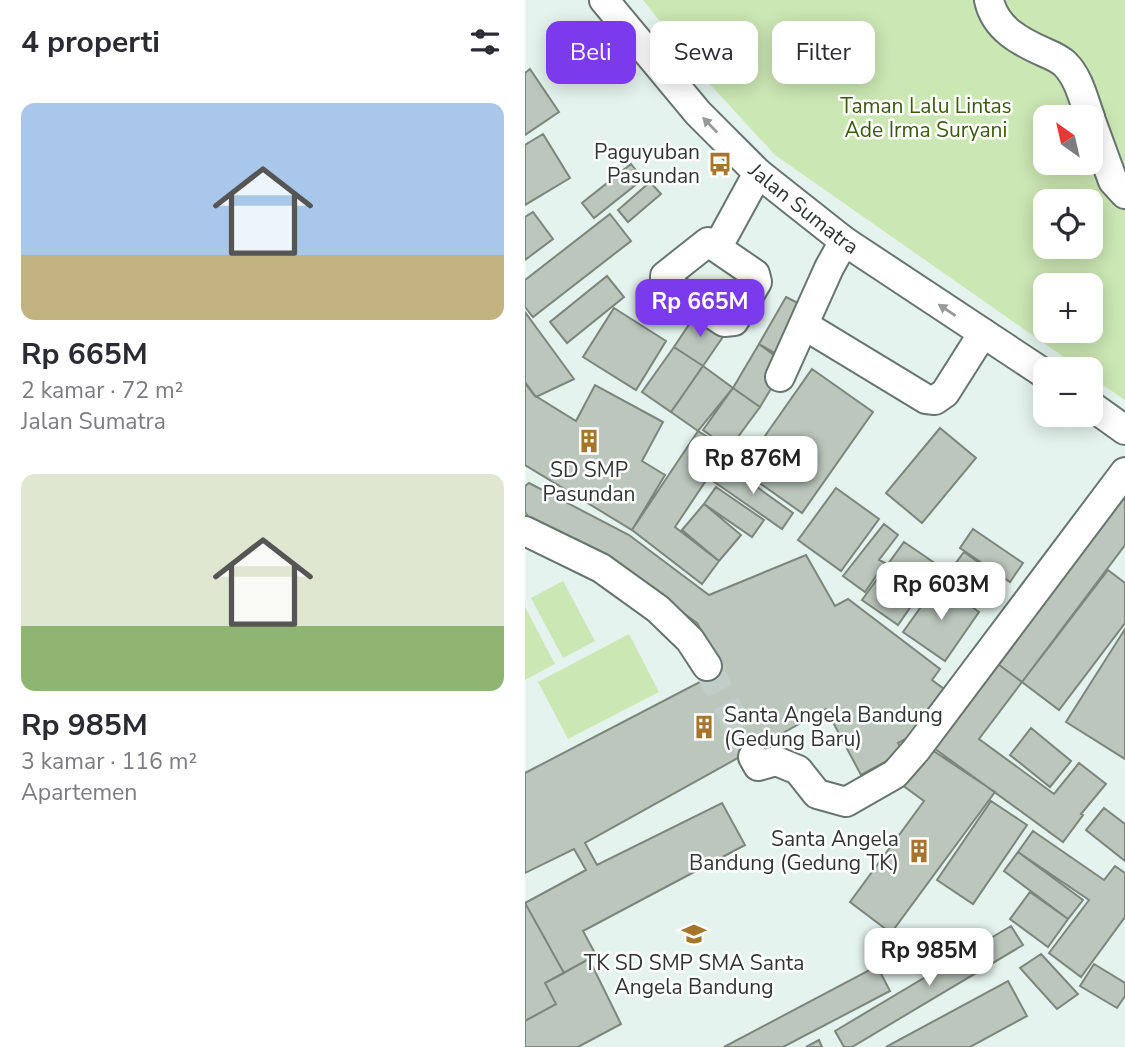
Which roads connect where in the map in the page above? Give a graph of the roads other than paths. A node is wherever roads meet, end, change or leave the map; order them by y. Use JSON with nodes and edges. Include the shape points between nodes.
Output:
{"nodes":[{"id":1,"x":604,"y":0,"type":"edge"},
{"id":2,"x":989,"y":0,"type":"edge"},
{"id":3,"x":1086,"y":105,"type":"edge"},
{"id":4,"x":1103,"y":154,"type":"edge"},
{"id":5,"x":758,"y":173,"type":"junction"},
{"id":6,"x":1125,"y":194,"type":"edge"},
{"id":7,"x":844,"y":241,"type":"junction"},
{"id":8,"x":717,"y":248,"type":"dead end"},
{"id":9,"x":804,"y":325,"type":"junction"},
{"id":10,"x":983,"y":333,"type":"junction"},
{"id":11,"x":1033,"y":366,"type":"edge"},
{"id":12,"x":780,"y":377,"type":"dead end"},
{"id":13,"x":1103,"y":414,"type":"edge"},
{"id":14,"x":1125,"y":430,"type":"edge"},
{"id":15,"x":1123,"y":474,"type":"edge"},
{"id":16,"x":526,"y":532,"type":"edge"},
{"id":17,"x":707,"y":666,"type":"tunnel mouth"},
{"id":18,"x":753,"y":757,"type":"dead end"}],
"edges":[{"from":5,"to":1,"type":"street","name":"Jalan Sumatra","one_way":true,"via":[[698,113]]},
{"from":2,"to":3,"type":"street","via":[[991,11],[1017,40],[1062,61],[1076,76]]},
{"from":4,"to":6,"type":"street","via":[[1113,181]]},
{"from":5,"to":7,"type":"street","name":"Jalan Sumatra"},
{"from":5,"to":8,"type":"street"},
{"from":7,"to":9,"type":"street"},
{"from":10,"to":7,"type":"street","name":"Jalan Sumatra","one_way":true},
{"from":9,"to":10,"type":"street","via":[[926,399],[935,400],[945,393]]},
{"from":9,"to":12,"type":"street"},
{"from":10,"to":11,"type":"street","name":"Jalan Sumatra"},
{"from":13,"to":14,"type":"street"},
{"from":15,"to":18,"type":"street","via":[[895,774],[846,803],[817,794],[798,770],[776,761],[758,766]]},
{"from":16,"to":17,"type":"street","via":[[601,568],[658,609],[690,640]]}]}
